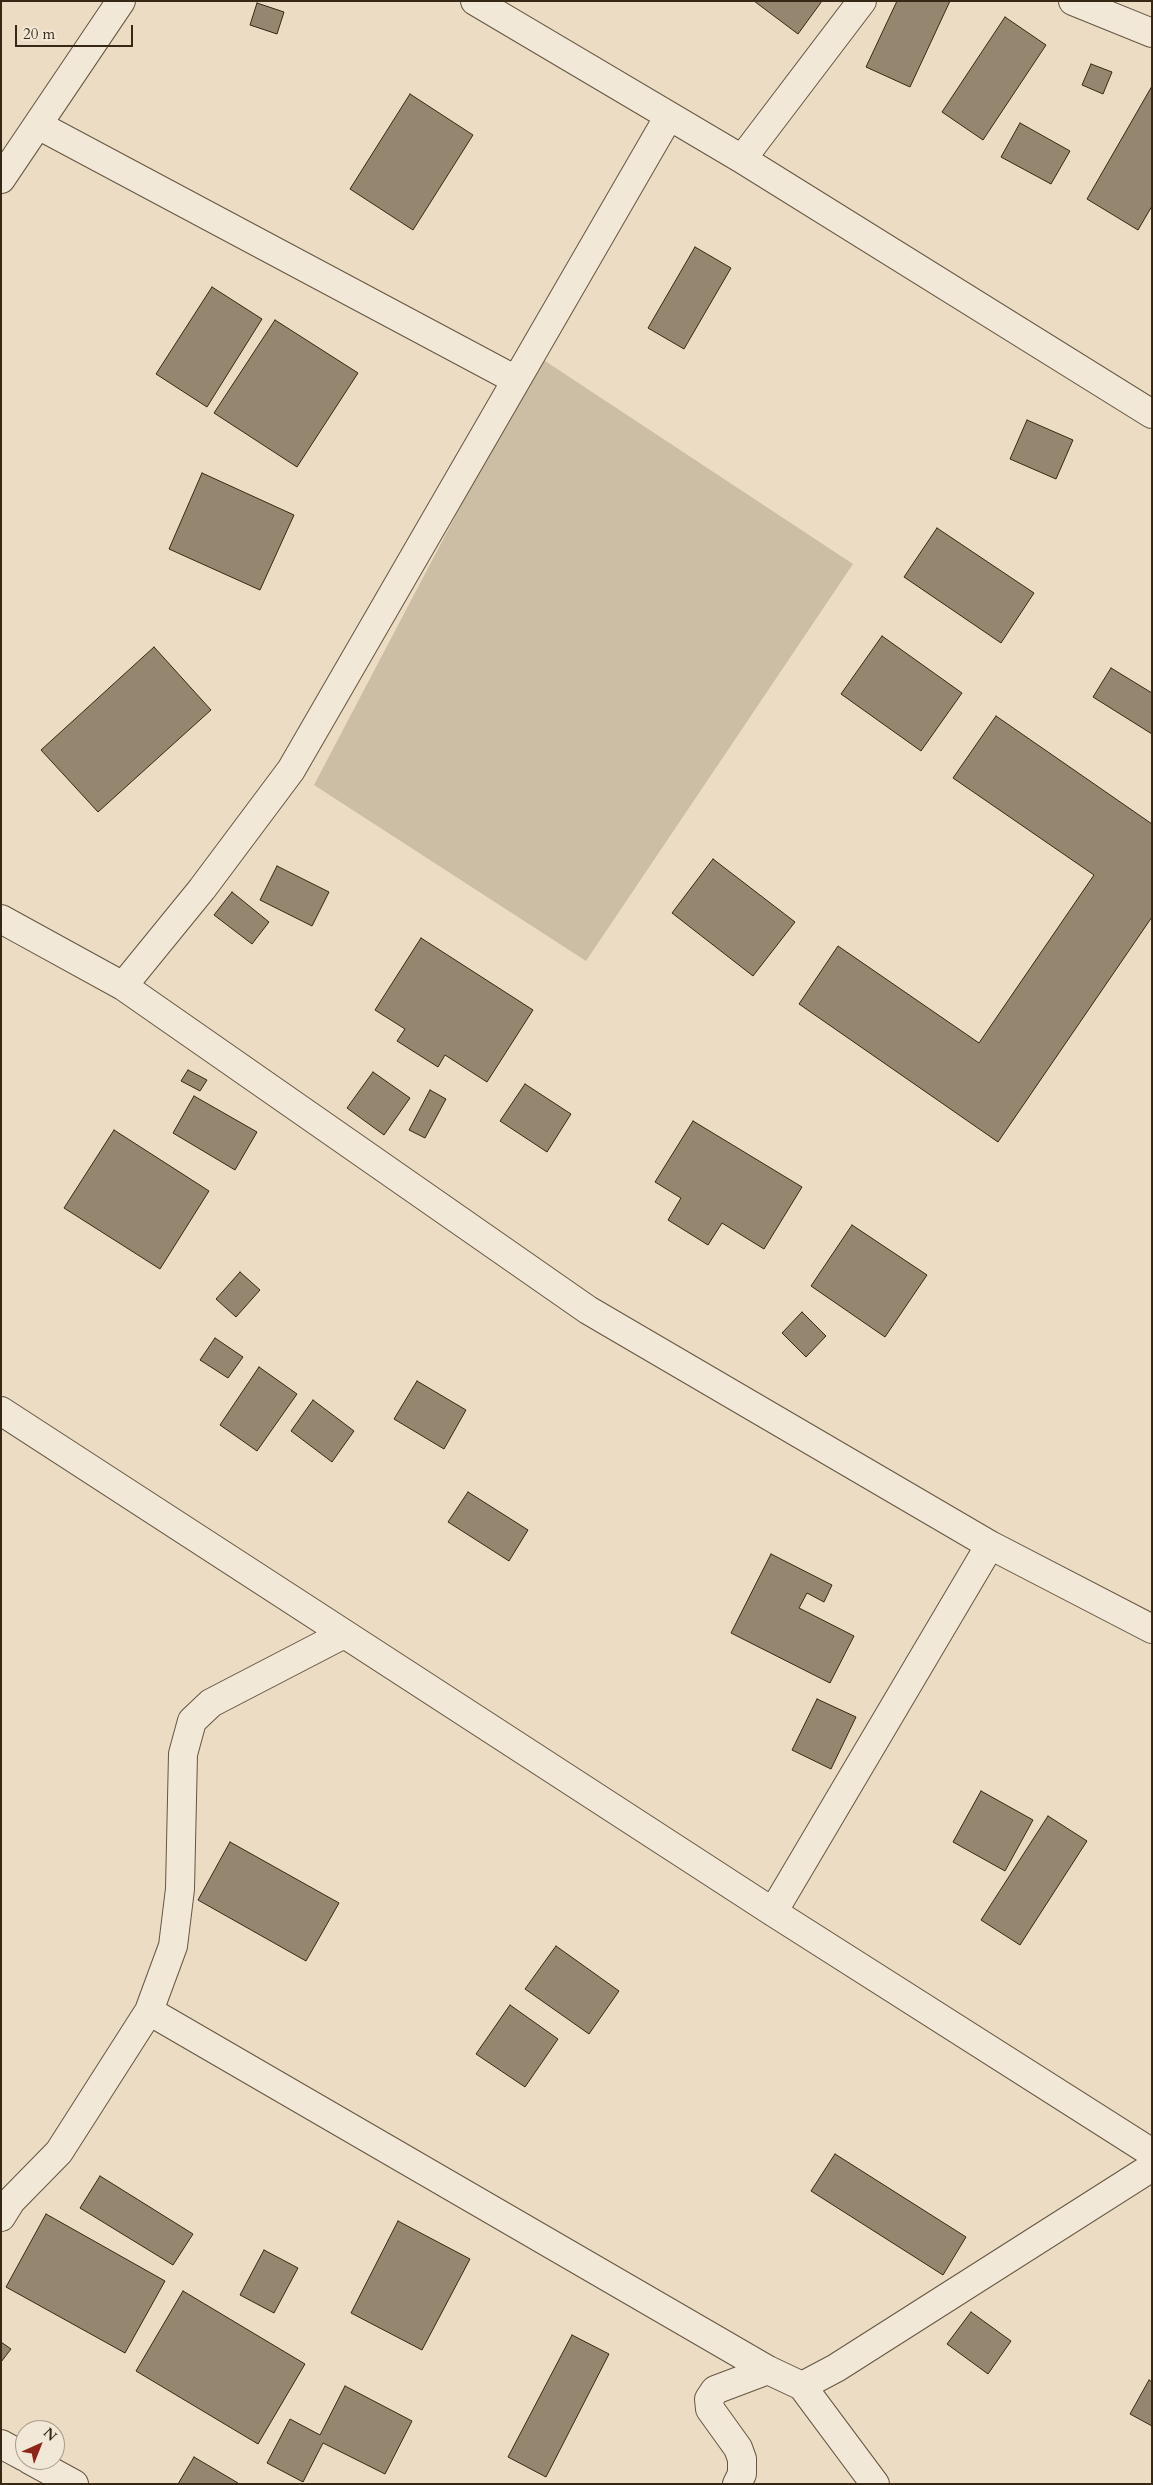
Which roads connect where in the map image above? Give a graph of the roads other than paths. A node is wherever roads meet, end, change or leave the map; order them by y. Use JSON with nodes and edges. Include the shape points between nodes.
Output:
{"nodes":[{"id":1,"x":121,"y":1,"type":"edge"},
{"id":2,"x":475,"y":1,"type":"edge"},
{"id":3,"x":862,"y":1,"type":"edge"},
{"id":4,"x":1074,"y":1,"type":"edge"},
{"id":5,"x":1152,"y":33,"type":"edge"},
{"id":6,"x":669,"y":116,"type":"junction"},
{"id":7,"x":38,"y":125,"type":"junction"},
{"id":8,"x":742,"y":159,"type":"junction"},
{"id":9,"x":1,"y":179,"type":"edge"},
{"id":10,"x":516,"y":380,"type":"junction"},
{"id":11,"x":1152,"y":414,"type":"edge"},
{"id":12,"x":1,"y":919,"type":"edge"},
{"id":13,"x":123,"y":986,"type":"junction"},
{"id":14,"x":1,"y":1412,"type":"edge"},
{"id":15,"x":990,"y":1545,"type":"junction"},
{"id":16,"x":1152,"y":1629,"type":"edge"},
{"id":17,"x":344,"y":1634,"type":"junction"},
{"id":18,"x":773,"y":1912,"type":"junction"},
{"id":19,"x":149,"y":2011,"type":"junction"},
{"id":20,"x":1152,"y":2153,"type":"edge"},
{"id":21,"x":1152,"y":2167,"type":"edge"},
{"id":22,"x":1,"y":2217,"type":"edge"},
{"id":23,"x":768,"y":2370,"type":"junction"},
{"id":24,"x":802,"y":2386,"type":"junction"},
{"id":25,"x":1,"y":2444,"type":"edge"},
{"id":26,"x":15,"y":2452,"type":"edge"},
{"id":27,"x":48,"y":2470,"type":"edge"},
{"id":28,"x":74,"y":2484,"type":"edge"},
{"id":29,"x":737,"y":2484,"type":"edge"},
{"id":30,"x":875,"y":2484,"type":"edge"}],
"edges":[{"from":1,"to":7,"type":"street"},
{"from":2,"to":6,"type":"street"},
{"from":3,"to":8,"type":"street"},
{"from":4,"to":5,"type":"street"},
{"from":6,"to":8,"type":"street"},
{"from":6,"to":10,"type":"street"},
{"from":7,"to":9,"type":"street"},
{"from":7,"to":10,"type":"street"},
{"from":8,"to":11,"type":"street"},
{"from":10,"to":13,"type":"street","via":[[291,770],[202,889]]},
{"from":12,"to":13,"type":"street"},
{"from":13,"to":15,"type":"street","via":[[588,1310]]},
{"from":14,"to":17,"type":"street"},
{"from":15,"to":16,"type":"street"},
{"from":15,"to":18,"type":"street"},
{"from":17,"to":18,"type":"street"},
{"from":17,"to":19,"type":"street","via":[[211,1704],[192,1721],[183,1754],[180,1889],[173,1946]]},
{"from":18,"to":20,"type":"street"},
{"from":19,"to":22,"type":"street","via":[[59,2152],[11,2201]]},
{"from":19,"to":23,"type":"street"},
{"from":21,"to":24,"type":"street","via":[[836,2368]]},
{"from":23,"to":24,"type":"street"},
{"from":23,"to":29,"type":"street","via":[[715,2390],[709,2399],[710,2409],[738,2448],[742,2459],[742,2474]]},
{"from":24,"to":30,"type":"street"},
{"from":25,"to":26,"type":"street"},
{"from":27,"to":28,"type":"street"}]}
